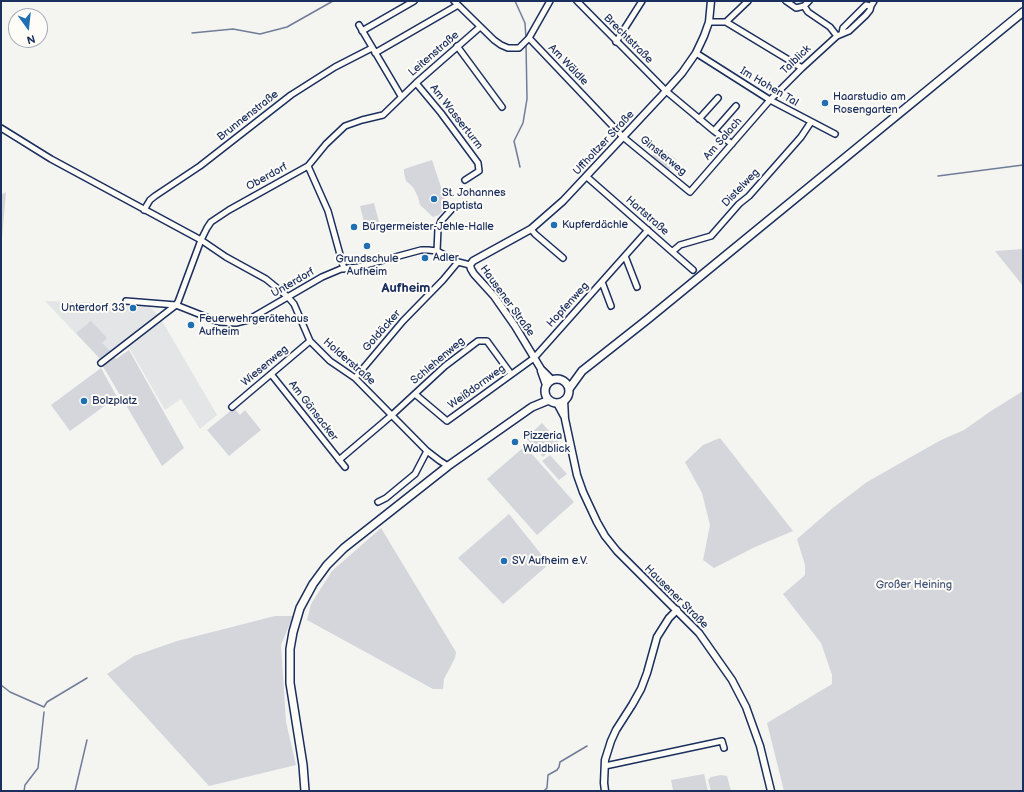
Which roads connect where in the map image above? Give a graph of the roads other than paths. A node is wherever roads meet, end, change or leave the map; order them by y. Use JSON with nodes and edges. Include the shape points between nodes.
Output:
{"nodes":[{"id":1,"x":414,"y":1,"type":"edge"},
{"id":2,"x":550,"y":1,"type":"edge"},
{"id":3,"x":642,"y":1,"type":"edge"},
{"id":4,"x":711,"y":1,"type":"edge"},
{"id":5,"x":748,"y":1,"type":"edge"},
{"id":6,"x":786,"y":1,"type":"edge"},
{"id":7,"x":809,"y":1,"type":"edge"},
{"id":8,"x":874,"y":1,"type":"edge"},
{"id":9,"x":580,"y":2,"type":"edge"},
{"id":10,"x":456,"y":3,"type":"edge"},
{"id":11,"x":804,"y":6,"type":"junction"},
{"id":12,"x":1023,"y":12,"type":"edge"},
{"id":13,"x":709,"y":22,"type":"junction"},
{"id":14,"x":726,"y":22,"type":"junction"},
{"id":15,"x":359,"y":25,"type":"dead end"},
{"id":16,"x":480,"y":27,"type":"junction"},
{"id":17,"x":362,"y":31,"type":"junction"},
{"id":18,"x":839,"y":34,"type":"junction"},
{"id":19,"x":529,"y":38,"type":"junction"},
{"id":20,"x":616,"y":42,"type":"junction"},
{"id":21,"x":457,"y":46,"type":"junction"},
{"id":22,"x":373,"y":51,"type":"junction"},
{"id":23,"x":696,"y":54,"type":"junction"},
{"id":24,"x":802,"y":68,"type":"junction"},
{"id":25,"x":416,"y":83,"type":"junction"},
{"id":26,"x":666,"y":91,"type":"junction"},
{"id":27,"x":401,"y":96,"type":"junction"},
{"id":28,"x":718,"y":98,"type":"dead end"},
{"id":29,"x":770,"y":100,"type":"junction"},
{"id":30,"x":736,"y":106,"type":"dead end"},
{"id":31,"x":502,"y":107,"type":"dead end"},
{"id":32,"x":699,"y":119,"type":"junction"},
{"id":33,"x":811,"y":122,"type":"junction"},
{"id":34,"x":1,"y":128,"type":"edge"},
{"id":35,"x":714,"y":131,"type":"junction"},
{"id":36,"x":835,"y":134,"type":"dead end"},
{"id":37,"x":624,"y":137,"type":"junction"},
{"id":38,"x":732,"y":144,"type":"junction"},
{"id":39,"x":308,"y":166,"type":"junction"},
{"id":40,"x":587,"y":177,"type":"junction"},
{"id":41,"x":464,"y":180,"type":"dead end"},
{"id":42,"x":690,"y":192,"type":"joint"},
{"id":43,"x":144,"y":210,"type":"junction"},
{"id":44,"x":451,"y":210,"type":"dead end"},
{"id":45,"x":531,"y":229,"type":"junction"},
{"id":46,"x":648,"y":230,"type":"junction"},
{"id":47,"x":202,"y":240,"type":"junction"},
{"id":48,"x":437,"y":250,"type":"junction"},
{"id":49,"x":673,"y":251,"type":"junction"},
{"id":50,"x":625,"y":256,"type":"junction"},
{"id":51,"x":563,"y":258,"type":"dead end"},
{"id":52,"x":458,"y":262,"type":"junction"},
{"id":53,"x":470,"y":266,"type":"junction"},
{"id":54,"x":344,"y":269,"type":"junction"},
{"id":55,"x":693,"y":270,"type":"dead end"},
{"id":56,"x":602,"y":282,"type":"junction"},
{"id":57,"x":637,"y":287,"type":"dead end"},
{"id":58,"x":288,"y":297,"type":"junction"},
{"id":59,"x":126,"y":301,"type":"dead end"},
{"id":60,"x":176,"y":305,"type":"junction"},
{"id":61,"x":611,"y":306,"type":"dead end"},
{"id":62,"x":310,"y":341,"type":"junction"},
{"id":63,"x":534,"y":358,"type":"junction"},
{"id":64,"x":101,"y":363,"type":"dead end"},
{"id":65,"x":582,"y":371,"type":"junction"},
{"id":66,"x":271,"y":374,"type":"junction"},
{"id":67,"x":511,"y":374,"type":"junction"},
{"id":68,"x":354,"y":378,"type":"junction"},
{"id":69,"x":561,"y":380,"type":"junction"},
{"id":70,"x":548,"y":386,"type":"junction"},
{"id":71,"x":569,"y":389,"type":"junction"},
{"id":72,"x":415,"y":394,"type":"junction"},
{"id":73,"x":549,"y":400,"type":"junction"},
{"id":74,"x":564,"y":400,"type":"junction"},
{"id":75,"x":557,"y":403,"type":"junction"},
{"id":76,"x":232,"y":407,"type":"dead end"},
{"id":77,"x":532,"y":407,"type":"junction"},
{"id":78,"x":392,"y":415,"type":"junction"},
{"id":79,"x":565,"y":419,"type":"junction"},
{"id":80,"x":427,"y":450,"type":"junction"},
{"id":81,"x":339,"y":460,"type":"junction"},
{"id":82,"x":448,"y":466,"type":"junction"},
{"id":83,"x":345,"y":468,"type":"dead end"},
{"id":84,"x":378,"y":502,"type":"dead end"},
{"id":85,"x":677,"y":610,"type":"junction"},
{"id":86,"x":724,"y":748,"type":"dead end"},
{"id":87,"x":605,"y":766,"type":"junction"},
{"id":88,"x":305,"y":791,"type":"edge"},
{"id":89,"x":606,"y":791,"type":"edge"},
{"id":90,"x":771,"y":791,"type":"edge"}],
"edges":[{"from":1,"to":17,"type":"street"},
{"from":2,"to":19,"type":"street"},
{"from":3,"to":20,"type":"street"},
{"from":4,"to":13,"type":"street","name":"Uffholtzer Straße"},
{"from":5,"to":14,"type":"street"},
{"from":6,"to":11,"type":"street","via":[[796,8]]},
{"from":7,"to":11,"type":"street"},
{"from":8,"to":18,"type":"street","name":"Talblick","via":[[859,22]]},
{"from":9,"to":20,"type":"street","name":"Brechtstraße"},
{"from":10,"to":16,"type":"street"},
{"from":10,"to":22,"type":"street","name":"Brunnenstraße"},
{"from":11,"to":18,"type":"street","via":[[808,12]]},
{"from":12,"to":65,"type":"main road"},
{"from":13,"to":14,"type":"street"},
{"from":13,"to":23,"type":"street","name":"Uffholtzer Straße"},
{"from":14,"to":24,"type":"street"},
{"from":15,"to":17,"type":"street"},
{"from":16,"to":19,"type":"street","via":[[500,45],[508,48],[519,48]]},
{"from":16,"to":21,"type":"street","name":"Leitenstraße"},
{"from":17,"to":22,"type":"street"},
{"from":18,"to":24,"type":"street","name":"Talblick"},
{"from":19,"to":37,"type":"street","name":"Am Wäldle"},
{"from":20,"to":26,"type":"street","name":"Brechtstraße"},
{"from":21,"to":25,"type":"street","name":"Leitenstraße"},
{"from":21,"to":31,"type":"street"},
{"from":22,"to":27,"type":"street"},
{"from":22,"to":43,"type":"street","name":"Brunnenstraße","via":[[335,67],[291,95],[200,166],[155,196]]},
{"from":23,"to":26,"type":"street","name":"Uffholtzer Straße"},
{"from":23,"to":29,"type":"street","name":"Im Hohen Tal"},
{"from":24,"to":29,"type":"street","name":"Talblick"},
{"from":25,"to":27,"type":"street","name":"Leitenstraße"},
{"from":25,"to":41,"type":"street","name":"Am Wasserturm","via":[[442,113],[478,163],[479,171]]},
{"from":26,"to":32,"type":"street","name":"Brechtstraße"},
{"from":26,"to":37,"type":"street","name":"Uffholtzer Straße"},
{"from":27,"to":39,"type":"street","name":"Oberdorf","via":[[382,115],[345,126]]},
{"from":28,"to":32,"type":"street"},
{"from":29,"to":33,"type":"street","name":"Im Hohen Tal"},
{"from":29,"to":38,"type":"street","name":"Am Salach"},
{"from":30,"to":35,"type":"street"},
{"from":32,"to":35,"type":"street","name":"Brechtstraße"},
{"from":33,"to":36,"type":"street","name":"Im Hohen Tal"},
{"from":33,"to":49,"type":"street","name":"Distelweg","via":[[749,196],[710,236],[680,245]]},
{"from":34,"to":43,"type":"street","name":"Holderstraße","via":[[51,159]]},
{"from":35,"to":38,"type":"street","name":"Brechtstraße"},
{"from":37,"to":40,"type":"street","name":"Uffholtzer Straße"},
{"from":37,"to":42,"type":"street","name":"Ginsterweg"},
{"from":38,"to":42,"type":"street","name":"Am Salach"},
{"from":39,"to":47,"type":"street","name":"Oberdorf","via":[[218,216],[207,228]]},
{"from":39,"to":54,"type":"street","via":[[328,211]]},
{"from":40,"to":45,"type":"street","name":"Uffholtzer Straße"},
{"from":40,"to":46,"type":"street","name":"Hartstraße"},
{"from":43,"to":47,"type":"street","name":"Holderstraße"},
{"from":44,"to":48,"type":"street","via":[[441,221],[438,229]]},
{"from":45,"to":51,"type":"street"},
{"from":45,"to":53,"type":"street","name":"Uffholtzer Straße","via":[[473,261]]},
{"from":46,"to":49,"type":"street","name":"Hartstraße"},
{"from":46,"to":50,"type":"street","name":"Hopfenweg"},
{"from":47,"to":58,"type":"street","name":"Holderstraße","via":[[226,257],[266,279]]},
{"from":47,"to":60,"type":"street","name":"Oberdorf"},
{"from":48,"to":52,"type":"street"},
{"from":48,"to":54,"type":"street","name":"Unterdorf","via":[[422,250]]},
{"from":49,"to":55,"type":"street","name":"Hartstraße"},
{"from":50,"to":56,"type":"street","name":"Hopfenweg"},
{"from":50,"to":57,"type":"street"},
{"from":52,"to":53,"type":"street"},
{"from":52,"to":68,"type":"street","name":"Goldäcker","via":[[402,321]]},
{"from":53,"to":63,"type":"street","name":"Hausener Straße","via":[[515,326]]},
{"from":54,"to":58,"type":"street","name":"Unterdorf","via":[[322,277]]},
{"from":56,"to":61,"type":"street","name":"Hopfenweg"},
{"from":56,"to":63,"type":"street","name":"Hopfenweg"},
{"from":58,"to":60,"type":"street","name":"Unterdorf","via":[[248,320],[236,323],[220,322]]},
{"from":58,"to":62,"type":"street","name":"Holderstraße","via":[[294,304]]},
{"from":59,"to":60,"type":"street","name":"Unterdorf"},
{"from":60,"to":64,"type":"street"},
{"from":62,"to":66,"type":"street","name":"Wiesenweg"},
{"from":62,"to":68,"type":"street","name":"Holderstraße","via":[[330,361]]},
{"from":63,"to":67,"type":"street","name":"Weißdornweg"},
{"from":63,"to":70,"type":"street","name":"Hausener Straße"},
{"from":65,"to":69,"type":"main road"},
{"from":65,"to":71,"type":"main road"},
{"from":66,"to":76,"type":"street","name":"Wiesenweg"},
{"from":66,"to":81,"type":"street","name":"Am Gänsacker"},
{"from":67,"to":72,"type":"street","name":"Weißdornweg","via":[[447,421]]},
{"from":67,"to":72,"type":"street","name":"Schlehenweg","via":[[487,342],[478,341],[445,366]]},
{"from":68,"to":78,"type":"street","name":"Holderstraße"},
{"from":69,"to":70,"type":"main road"},
{"from":69,"to":71,"type":"main road"},
{"from":70,"to":73,"type":"main road"},
{"from":70,"to":77,"type":"main road"},
{"from":71,"to":74,"type":"main road"},
{"from":72,"to":78,"type":"street","name":"Schlehenweg"},
{"from":73,"to":75,"type":"main road"},
{"from":73,"to":77,"type":"main road"},
{"from":74,"to":75,"type":"main road"},
{"from":74,"to":79,"type":"street","name":"Hausener Straße"},
{"from":75,"to":79,"type":"street","name":"Hausener Straße"},
{"from":77,"to":82,"type":"main road"},
{"from":78,"to":80,"type":"street","name":"Holderstraße"},
{"from":78,"to":81,"type":"street"},
{"from":79,"to":85,"type":"street","name":"Hausener Straße","via":[[577,475],[605,536]]},
{"from":80,"to":82,"type":"street","name":"Holderstraße"},
{"from":80,"to":84,"type":"street","via":[[415,474]]},
{"from":81,"to":83,"type":"street","name":"Am Gänsacker"},
{"from":82,"to":88,"type":"main road","via":[[344,548],[313,584],[300,608],[290,649],[290,683]]},
{"from":85,"to":87,"type":"street","via":[[657,637],[641,689],[616,730]]},
{"from":85,"to":90,"type":"street","name":"Hausener Straße","via":[[699,633],[732,680],[746,707],[758,740]]},
{"from":86,"to":87,"type":"street","via":[[722,741]]},
{"from":87,"to":89,"type":"street"}]}
